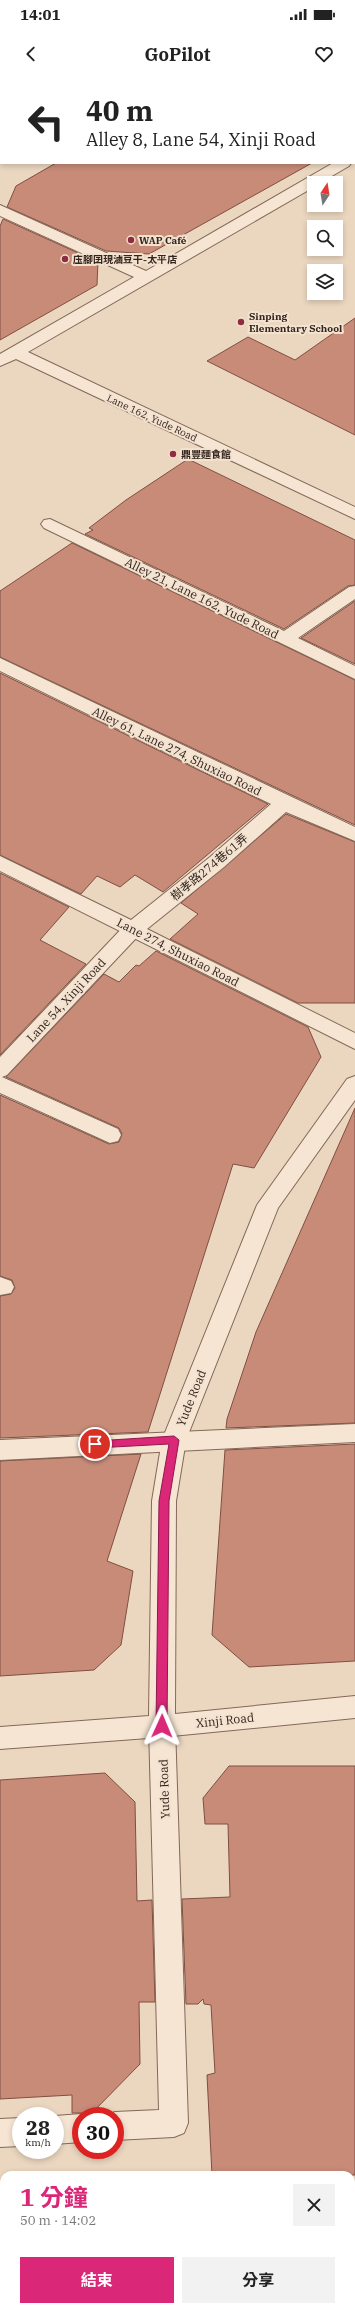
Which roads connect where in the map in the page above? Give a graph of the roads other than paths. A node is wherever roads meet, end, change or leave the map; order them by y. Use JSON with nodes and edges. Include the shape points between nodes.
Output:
{"nodes":[{"id":1,"x":342,"y":164,"type":"edge"},
{"id":2,"x":0,"y":210,"type":"edge"},
{"id":3,"x":147,"y":277,"type":"junction"},
{"id":4,"x":15,"y":352,"type":"junction"},
{"id":5,"x":0,"y":361,"type":"edge"},
{"id":6,"x":355,"y":514,"type":"edge"},
{"id":7,"x":50,"y":524,"type":"dead end"},
{"id":8,"x":355,"y":591,"type":"edge"},
{"id":9,"x":285,"y":639,"type":"junction"},
{"id":10,"x":0,"y":664,"type":"edge"},
{"id":11,"x":355,"y":673,"type":"edge"},
{"id":12,"x":284,"y":803,"type":"junction"},
{"id":13,"x":355,"y":835,"type":"edge"},
{"id":14,"x":0,"y":863,"type":"edge"},
{"id":15,"x":133,"y":929,"type":"junction"},
{"id":16,"x":355,"y":1042,"type":"edge"},
{"id":17,"x":0,"y":1070,"type":"edge"},
{"id":18,"x":0,"y":1084,"type":"edge"},
{"id":19,"x":355,"y":1084,"type":"edge"},
{"id":20,"x":110,"y":1135,"type":"dead end"},
{"id":21,"x":355,"y":1433,"type":"edge"},
{"id":22,"x":174,"y":1440,"type":"junction"},
{"id":23,"x":0,"y":1450,"type":"edge"},
{"id":24,"x":355,"y":1707,"type":"edge"},
{"id":25,"x":162,"y":1726,"type":"junction"},
{"id":26,"x":0,"y":1738,"type":"edge"},
{"id":27,"x":124,"y":2125,"type":"edge"},
{"id":28,"x":12,"y":2132,"type":"edge"},
{"id":29,"x":0,"y":2133,"type":"edge"}],
"edges":[{"from":1,"to":3,"type":"street"},
{"from":2,"to":3,"type":"street"},
{"from":3,"to":4,"type":"street"},
{"from":4,"to":5,"type":"street"},
{"from":4,"to":6,"type":"street","name":"Lane 162, Yude Road"},
{"from":7,"to":9,"type":"street","name":"Alley 21, Lane 162, Yude Road"},
{"from":8,"to":9,"type":"street"},
{"from":9,"to":11,"type":"street","name":"Alley 21, Lane 162, Yude Road"},
{"from":10,"to":12,"type":"street","name":"Alley 61, Lane 274, Shuxiao Road"},
{"from":12,"to":13,"type":"street","name":"Alley 61, Lane 274, Shuxiao Road"},
{"from":12,"to":15,"type":"street","name":"樹孝路274巷61弄","via":[[217,862]]},
{"from":14,"to":15,"type":"street","name":"Lane 274, Shuxiao Road"},
{"from":15,"to":16,"type":"street","name":"Lane 274, Shuxiao Road"},
{"from":15,"to":17,"type":"street","name":"Lane 54, Xinji Road"},
{"from":18,"to":20,"type":"street"},
{"from":19,"to":22,"type":"street","name":"Yude Road","via":[[268,1205]]},
{"from":21,"to":22,"type":"street"},
{"from":22,"to":23,"type":"street"},
{"from":22,"to":25,"type":"street","name":"Yude Road","via":[[164,1501]]},
{"from":24,"to":25,"type":"street","name":"Xinji Road"},
{"from":25,"to":26,"type":"street","name":"Xinji Road"},
{"from":25,"to":27,"type":"street","name":"Yude Road","via":[[174,2122]]},
{"from":28,"to":29,"type":"street"}]}
